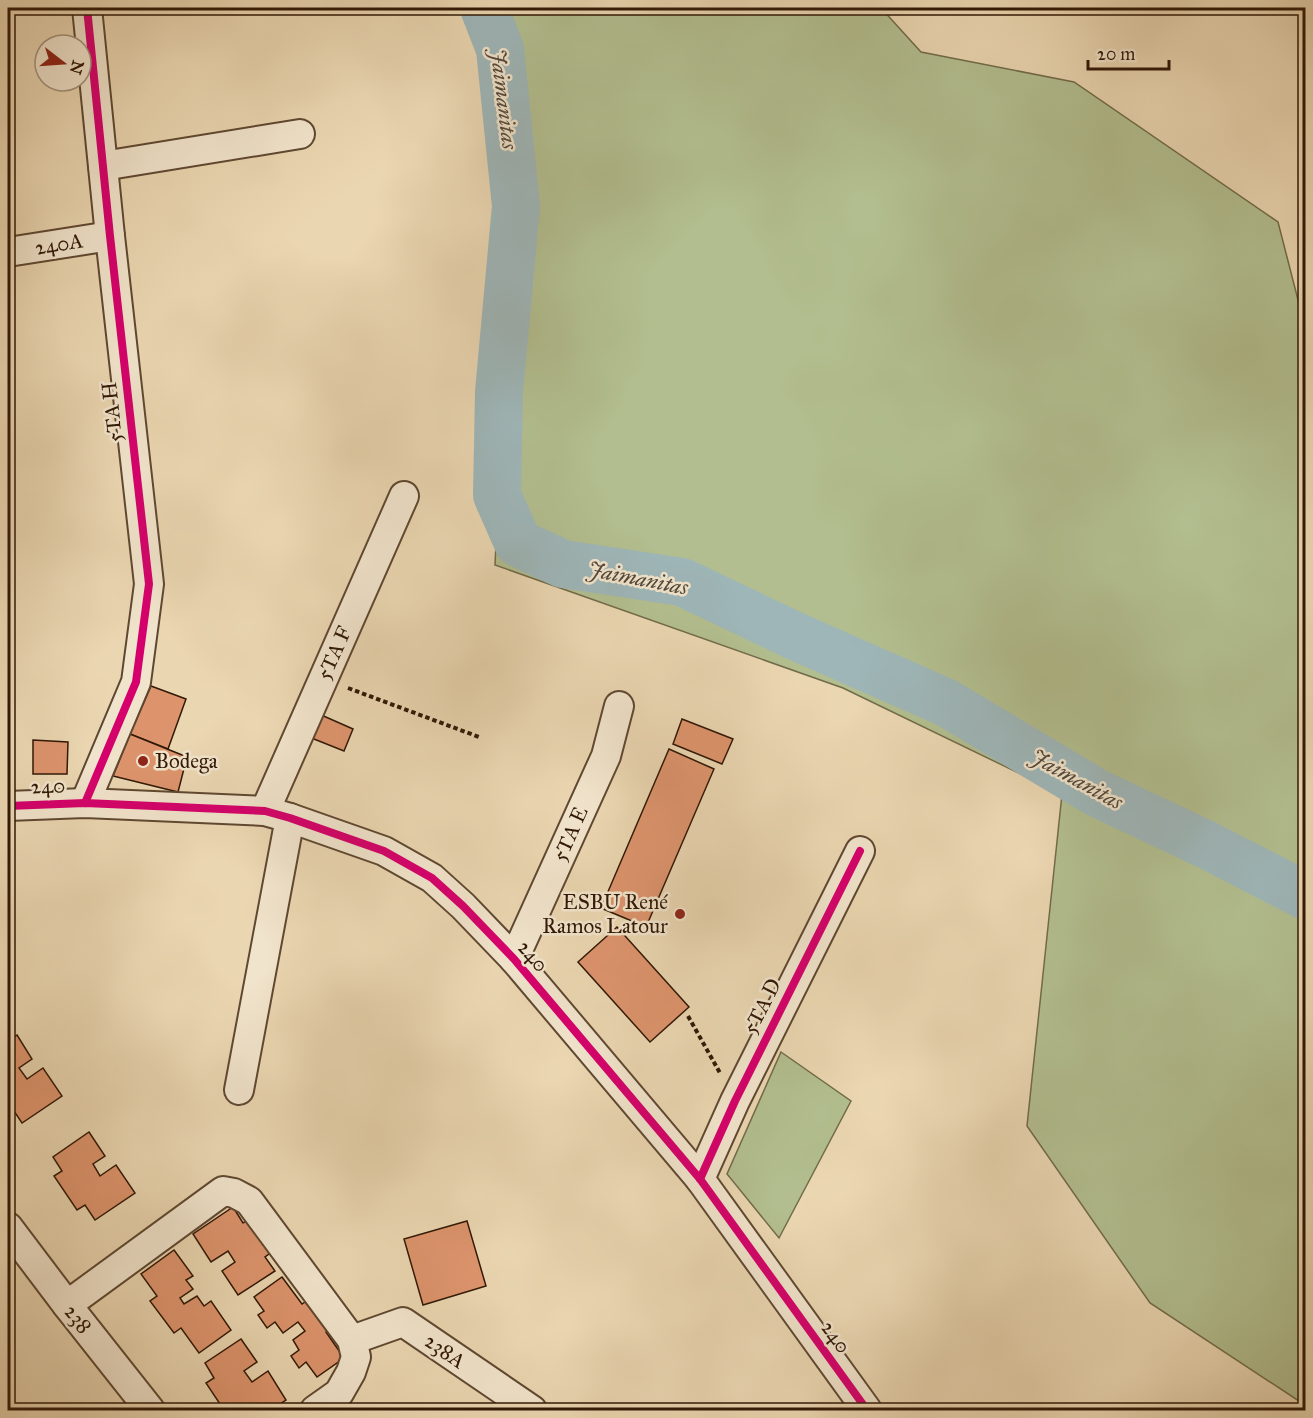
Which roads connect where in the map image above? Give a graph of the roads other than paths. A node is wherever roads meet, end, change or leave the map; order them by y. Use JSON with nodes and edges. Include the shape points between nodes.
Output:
{"nodes":[{"id":1,"x":87,"y":8,"type":"edge"},
{"id":2,"x":300,"y":134,"type":"dead end"},
{"id":3,"x":103,"y":166,"type":"junction"},
{"id":4,"x":110,"y":236,"type":"junction"},
{"id":5,"x":8,"y":252,"type":"edge"},
{"id":6,"x":404,"y":496,"type":"dead end"},
{"id":7,"x":619,"y":706,"type":"dead end"},
{"id":8,"x":85,"y":803,"type":"junction"},
{"id":9,"x":8,"y":806,"type":"edge"},
{"id":10,"x":277,"y":814,"type":"junction"},
{"id":11,"x":860,"y":850,"type":"dead end"},
{"id":12,"x":514,"y":960,"type":"junction"},
{"id":13,"x":239,"y":1090,"type":"dead end"},
{"id":14,"x":700,"y":1179,"type":"junction"},
{"id":15,"x":8,"y":1227,"type":"edge"},
{"id":16,"x":67,"y":1305,"type":"junction"},
{"id":17,"x":352,"y":1340,"type":"junction"},
{"id":18,"x":150,"y":1410,"type":"edge"},
{"id":19,"x":315,"y":1410,"type":"edge"},
{"id":20,"x":532,"y":1410,"type":"edge"},
{"id":21,"x":867,"y":1410,"type":"edge"}],
"edges":[{"from":1,"to":3,"type":"street","name":"5TA H"},
{"from":2,"to":3,"type":"street"},
{"from":3,"to":4,"type":"street","name":"5TA H"},
{"from":4,"to":5,"type":"street","name":"240A"},
{"from":4,"to":8,"type":"street","name":"5TA H","via":[[149,584],[136,682]]},
{"from":6,"to":10,"type":"street","name":"5TA F","via":[[323,679]]},
{"from":7,"to":12,"type":"street","name":"5TA E","via":[[606,756]]},
{"from":8,"to":9,"type":"street","name":"240"},
{"from":8,"to":10,"type":"street","name":"240"},
{"from":10,"to":12,"type":"street","name":"240","via":[[384,851],[432,878]]},
{"from":10,"to":13,"type":"street","name":"5TA F"},
{"from":11,"to":14,"type":"street","name":"5TA D"},
{"from":12,"to":14,"type":"street","name":"240"},
{"from":14,"to":21,"type":"street","name":"240"},
{"from":15,"to":16,"type":"street","name":"238"},
{"from":16,"to":17,"type":"street","via":[[223,1191],[249,1202]]},
{"from":16,"to":18,"type":"street","name":"238"},
{"from":17,"to":19,"type":"street","via":[[356,1357],[351,1372],[339,1393]]},
{"from":17,"to":20,"type":"street","name":"238A","via":[[403,1322]]}]}
